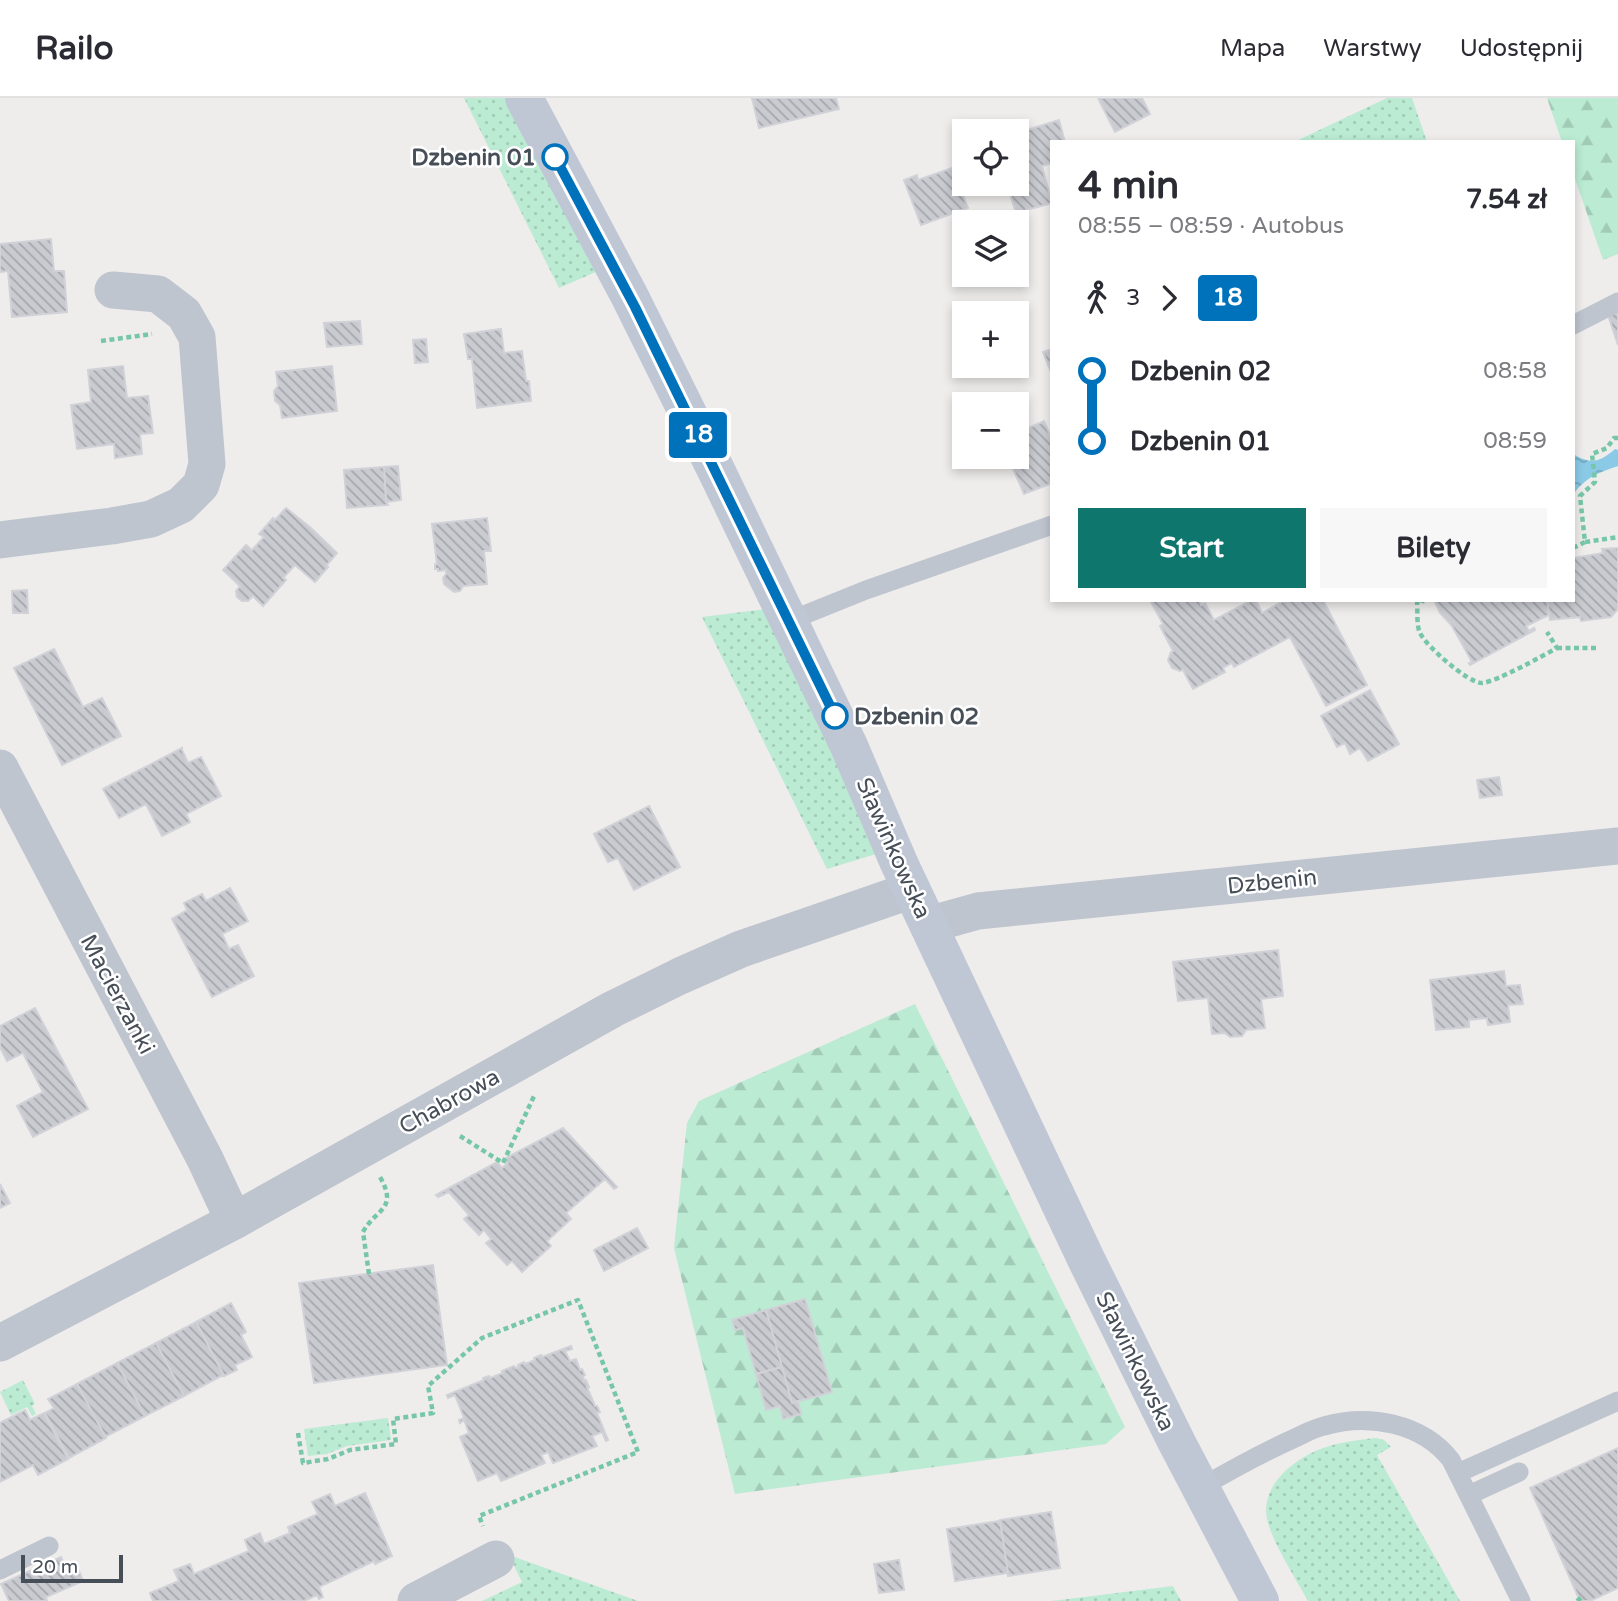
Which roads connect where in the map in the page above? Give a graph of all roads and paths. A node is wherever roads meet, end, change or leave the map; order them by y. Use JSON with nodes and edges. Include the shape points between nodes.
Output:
{"nodes":[{"id":1,"x":524,"y":98,"type":"edge"},
{"id":2,"x":113,"y":290,"type":"dead end"},
{"id":3,"x":1618,"y":302,"type":"edge"},
{"id":4,"x":1575,"y":323,"type":"edge"},
{"id":5,"x":160,"y":333,"type":"dead end"},
{"id":6,"x":101,"y":341,"type":"dead end"},
{"id":7,"x":1618,"y":438,"type":"edge"},
{"id":8,"x":1050,"y":526,"type":"edge"},
{"id":9,"x":1618,"y":537,"type":"edge"},
{"id":10,"x":0,"y":540,"type":"edge"},
{"id":11,"x":1585,"y":542,"type":"junction"},
{"id":12,"x":1575,"y":547,"type":"edge"},
{"id":13,"x":1418,"y":602,"type":"edge"},
{"id":14,"x":789,"y":621,"type":"junction"},
{"id":15,"x":1547,"y":632,"type":"dead end"},
{"id":16,"x":1557,"y":648,"type":"junction"},
{"id":17,"x":1598,"y":648,"type":"dead end"},
{"id":18,"x":0,"y":768,"type":"edge"},
{"id":19,"x":1618,"y":846,"type":"edge"},
{"id":20,"x":912,"y":890,"type":"junction"},
{"id":21,"x":928,"y":925,"type":"junction"},
{"id":22,"x":540,"y":1085,"type":"dead end"},
{"id":23,"x":454,"y":1132,"type":"dead end"},
{"id":24,"x":377,"y":1173,"type":"dead end"},
{"id":25,"x":234,"y":1221,"type":"junction"},
{"id":26,"x":369,"y":1274,"type":"dead end"},
{"id":27,"x":0,"y":1343,"type":"edge"},
{"id":28,"x":1618,"y":1401,"type":"edge"},
{"id":29,"x":298,"y":1433,"type":"dead end"},
{"id":30,"x":1519,"y":1472,"type":"dead end"},
{"id":31,"x":1458,"y":1473,"type":"junction"},
{"id":32,"x":1200,"y":1488,"type":"junction"},
{"id":33,"x":1469,"y":1495,"type":"junction"},
{"id":34,"x":49,"y":1546,"type":"dead end"},
{"id":35,"x":496,"y":1559,"type":"joint"},
{"id":36,"x":0,"y":1570,"type":"edge"},
{"id":37,"x":416,"y":1601,"type":"edge"},
{"id":38,"x":1260,"y":1601,"type":"edge"},
{"id":39,"x":1521,"y":1601,"type":"edge"}],
"edges":[{"from":1,"to":14,"type":"street","name":"Sławinkowska","via":[[635,307]]},
{"from":2,"to":10,"type":"street","via":[[158,294],[184,314],[197,337],[207,464],[201,485],[181,505],[151,519]]},
{"from":3,"to":4,"type":"lane"},
{"from":5,"to":6,"type":"path"},
{"from":7,"to":11,"type":"path","via":[[1592,454],[1595,482],[1580,496]]},
{"from":8,"to":14,"type":"lane"},
{"from":9,"to":11,"type":"path"},
{"from":11,"to":12,"type":"path"},
{"from":13,"to":16,"type":"path","via":[[1419,631],[1469,680],[1483,683],[1500,677]]},
{"from":14,"to":20,"type":"street","name":"Sławinkowska"},
{"from":15,"to":16,"type":"path"},
{"from":16,"to":17,"type":"path"},
{"from":18,"to":25,"type":"street","name":"Macierzanki"},
{"from":19,"to":21,"type":"street","name":"Dzbenin","via":[[978,911]]},
{"from":20,"to":21,"type":"street","name":"Sławinkowska"},
{"from":20,"to":25,"type":"street","name":"Chabrowa","via":[[762,941],[680,976]]},
{"from":21,"to":32,"type":"street","name":"Sławinkowska"},
{"from":22,"to":23,"type":"path","via":[[503,1163]]},
{"from":24,"to":26,"type":"path","via":[[388,1198],[363,1232]]},
{"from":25,"to":27,"type":"street","name":"Chabrowa"},
{"from":28,"to":31,"type":"lane"},
{"from":29,"to":35,"type":"path","via":[[303,1463],[396,1444],[393,1419],[433,1413],[428,1386],[482,1338],[578,1300],[638,1452],[479,1516]]},
{"from":30,"to":33,"type":"lane"},
{"from":31,"to":32,"type":"lane","via":[[1442,1449],[1424,1436],[1396,1424],[1364,1420],[1324,1426],[1270,1449]]},
{"from":31,"to":33,"type":"lane"},
{"from":32,"to":38,"type":"street","name":"Sławinkowska"},
{"from":33,"to":39,"type":"lane"},
{"from":34,"to":36,"type":"lane"},
{"from":35,"to":37,"type":"street"}]}
